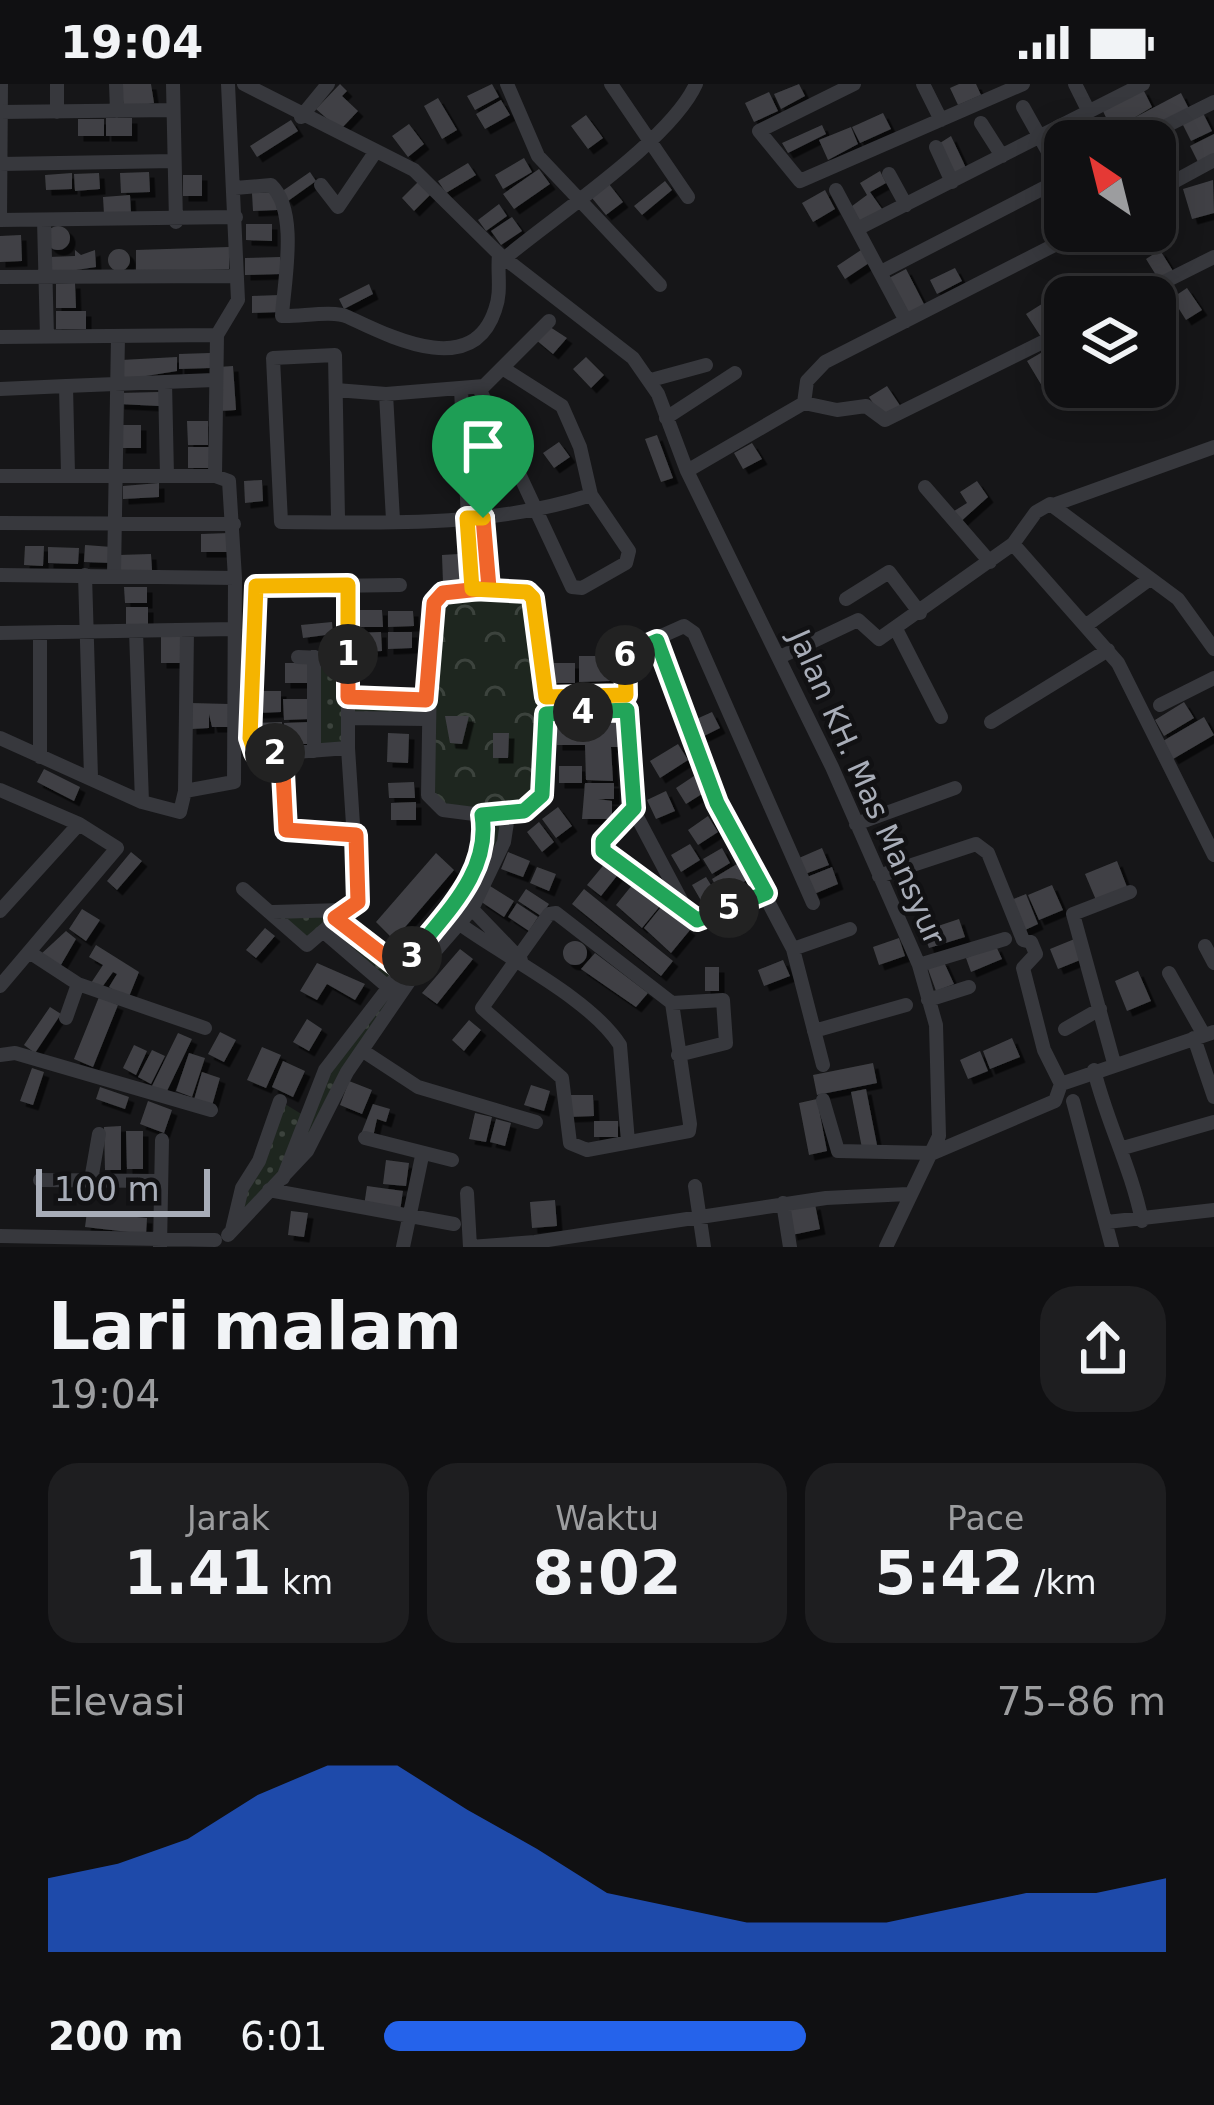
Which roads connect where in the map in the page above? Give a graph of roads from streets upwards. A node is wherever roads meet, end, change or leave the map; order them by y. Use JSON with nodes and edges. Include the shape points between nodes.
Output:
{"nodes":[{"id":1,"x":1,"y":84,"type":"edge"},
{"id":2,"x":57,"y":84,"type":"edge"},
{"id":3,"x":116,"y":84,"type":"edge"},
{"id":4,"x":173,"y":84,"type":"edge"},
{"id":5,"x":228,"y":84,"type":"edge"},
{"id":6,"x":244,"y":84,"type":"edge"},
{"id":7,"x":328,"y":84,"type":"edge"},
{"id":8,"x":507,"y":84,"type":"edge"},
{"id":9,"x":611,"y":84,"type":"edge"},
{"id":10,"x":695,"y":84,"type":"edge"},
{"id":11,"x":854,"y":84,"type":"edge"},
{"id":12,"x":922,"y":84,"type":"edge"},
{"id":13,"x":1023,"y":84,"type":"edge"},
{"id":14,"x":1075,"y":84,"type":"edge"},
{"id":15,"x":1134,"y":86,"type":"edge"},
{"id":16,"x":1214,"y":102,"type":"edge"},
{"id":17,"x":1023,"y":107,"type":"dead end"},
{"id":18,"x":173,"y":110,"type":"junction"},
{"id":19,"x":117,"y":111,"type":"junction"},
{"id":20,"x":1,"y":112,"type":"edge"},
{"id":21,"x":56,"y":112,"type":"junction"},
{"id":22,"x":1089,"y":112,"type":"junction"},
{"id":23,"x":301,"y":117,"type":"junction"},
{"id":24,"x":941,"y":120,"type":"junction"},
{"id":25,"x":1176,"y":121,"type":"edge"},
{"id":26,"x":981,"y":123,"type":"dead end"},
{"id":27,"x":1038,"y":138,"type":"junction"},
{"id":28,"x":650,"y":140,"type":"junction"},
{"id":29,"x":936,"y":147,"type":"dead end"},
{"id":30,"x":1044,"y":147,"type":"edge"},
{"id":31,"x":376,"y":151,"type":"junction"},
{"id":32,"x":1002,"y":156,"type":"junction"},
{"id":33,"x":174,"y":160,"type":"junction"},
{"id":34,"x":1214,"y":160,"type":"edge"},
{"id":35,"x":1,"y":164,"type":"edge"},
{"id":36,"x":889,"y":174,"type":"dead end"},
{"id":37,"x":1176,"y":181,"type":"edge"},
{"id":38,"x":952,"y":182,"type":"junction"},
{"id":39,"x":321,"y":185,"type":"dead end"},
{"id":40,"x":235,"y":188,"type":"junction"},
{"id":41,"x":1044,"y":189,"type":"edge"},
{"id":42,"x":836,"y":190,"type":"dead end"},
{"id":43,"x":688,"y":197,"type":"dead end"},
{"id":44,"x":576,"y":199,"type":"junction"},
{"id":45,"x":906,"y":205,"type":"junction"},
{"id":46,"x":236,"y":217,"type":"junction"},
{"id":47,"x":0,"y":220,"type":"edge"},
{"id":48,"x":44,"y":220,"type":"junction"},
{"id":49,"x":176,"y":222,"type":"junction"},
{"id":50,"x":857,"y":229,"type":"junction"},
{"id":51,"x":1044,"y":250,"type":"edge"},
{"id":52,"x":502,"y":256,"type":"junction"},
{"id":53,"x":1214,"y":257,"type":"edge"},
{"id":54,"x":881,"y":272,"type":"junction"},
{"id":55,"x":44,"y":276,"type":"junction"},
{"id":56,"x":1176,"y":276,"type":"edge"},
{"id":57,"x":0,"y":277,"type":"edge"},
{"id":58,"x":237,"y":277,"type":"junction"},
{"id":59,"x":661,"y":284,"type":"dead end"},
{"id":60,"x":549,"y":320,"type":"dead end"},
{"id":61,"x":906,"y":321,"type":"junction"},
{"id":62,"x":217,"y":335,"type":"junction"},
{"id":63,"x":118,"y":336,"type":"junction"},
{"id":64,"x":47,"y":337,"type":"junction"},
{"id":65,"x":0,"y":338,"type":"edge"},
{"id":66,"x":1044,"y":342,"type":"edge"},
{"id":67,"x":706,"y":365,"type":"dead end"},
{"id":68,"x":504,"y":369,"type":"junction"},
{"id":69,"x":735,"y":373,"type":"dead end"},
{"id":70,"x":214,"y":380,"type":"junction"},
{"id":71,"x":651,"y":380,"type":"junction"},
{"id":72,"x":165,"y":382,"type":"junction"},
{"id":73,"x":117,"y":385,"type":"junction"},
{"id":74,"x":66,"y":386,"type":"junction"},
{"id":75,"x":479,"y":388,"type":"junction"},
{"id":76,"x":0,"y":389,"type":"edge"},
{"id":77,"x":336,"y":390,"type":"junction"},
{"id":78,"x":461,"y":390,"type":"junction"},
{"id":79,"x":386,"y":394,"type":"junction"},
{"id":80,"x":804,"y":403,"type":"junction"},
{"id":81,"x":667,"y":418,"type":"junction"},
{"id":82,"x":1214,"y":447,"type":"edge"},
{"id":83,"x":687,"y":471,"type":"junction"},
{"id":84,"x":68,"y":474,"type":"junction"},
{"id":85,"x":118,"y":475,"type":"junction"},
{"id":86,"x":0,"y":476,"type":"edge"},
{"id":87,"x":167,"y":476,"type":"junction"},
{"id":88,"x":215,"y":476,"type":"junction"},
{"id":89,"x":926,"y":487,"type":"dead end"},
{"id":90,"x":590,"y":495,"type":"junction"},
{"id":91,"x":1053,"y":505,"type":"junction"},
{"id":92,"x":538,"y":512,"type":"junction"},
{"id":93,"x":338,"y":518,"type":"junction"},
{"id":94,"x":475,"y":518,"type":"junction"},
{"id":95,"x":393,"y":520,"type":"junction"},
{"id":96,"x":0,"y":523,"type":"edge"},
{"id":97,"x":234,"y":524,"type":"junction"},
{"id":98,"x":117,"y":525,"type":"junction"},
{"id":99,"x":1013,"y":544,"type":"junction"},
{"id":100,"x":990,"y":562,"type":"junction"},
{"id":101,"x":0,"y":574,"type":"edge"},
{"id":102,"x":115,"y":574,"type":"junction"},
{"id":103,"x":85,"y":575,"type":"junction"},
{"id":104,"x":235,"y":578,"type":"junction"},
{"id":105,"x":1148,"y":581,"type":"junction"},
{"id":106,"x":348,"y":585,"type":"junction"},
{"id":107,"x":400,"y":585,"type":"dead end"},
{"id":108,"x":489,"y":588,"type":"junction"},
{"id":109,"x":472,"y":589,"type":"junction"},
{"id":110,"x":846,"y":598,"type":"dead end"},
{"id":111,"x":920,"y":613,"type":"junction"},
{"id":112,"x":1088,"y":624,"type":"junction"},
{"id":113,"x":235,"y":629,"type":"junction"},
{"id":114,"x":896,"y":629,"type":"junction"},
{"id":115,"x":187,"y":630,"type":"junction"},
{"id":116,"x":136,"y":631,"type":"junction"},
{"id":117,"x":0,"y":632,"type":"edge"},
{"id":118,"x":89,"y":632,"type":"junction"},
{"id":119,"x":40,"y":633,"type":"junction"},
{"id":120,"x":1212,"y":640,"type":"edge"},
{"id":121,"x":657,"y":641,"type":"junction"},
{"id":122,"x":1108,"y":650,"type":"junction"},
{"id":123,"x":780,"y":657,"type":"junction"},
{"id":124,"x":348,"y":658,"type":"junction"},
{"id":125,"x":1214,"y":678,"type":"edge"},
{"id":126,"x":348,"y":697,"type":"junction"},
{"id":127,"x":546,"y":697,"type":"junction"},
{"id":128,"x":426,"y":700,"type":"junction"},
{"id":129,"x":627,"y":703,"type":"junction"},
{"id":130,"x":1160,"y":705,"type":"dead end"},
{"id":131,"x":546,"y":714,"type":"junction"},
{"id":132,"x":940,"y":716,"type":"dead end"},
{"id":133,"x":348,"y":718,"type":"junction"},
{"id":134,"x":425,"y":718,"type":"junction"},
{"id":135,"x":991,"y":722,"type":"dead end"},
{"id":136,"x":0,"y":738,"type":"edge"},
{"id":137,"x":348,"y":748,"type":"junction"},
{"id":138,"x":314,"y":751,"type":"junction"},
{"id":139,"x":282,"y":753,"type":"junction"},
{"id":140,"x":40,"y":757,"type":"junction"},
{"id":141,"x":91,"y":777,"type":"junction"},
{"id":142,"x":955,"y":788,"type":"dead end"},
{"id":143,"x":0,"y":791,"type":"edge"},
{"id":144,"x":185,"y":791,"type":"junction"},
{"id":145,"x":142,"y":802,"type":"junction"},
{"id":146,"x":634,"y":808,"type":"junction"},
{"id":147,"x":482,"y":815,"type":"junction"},
{"id":148,"x":508,"y":816,"type":"junction"},
{"id":149,"x":79,"y":824,"type":"junction"},
{"id":150,"x":856,"y":824,"type":"junction"},
{"id":151,"x":356,"y":835,"type":"junction"},
{"id":152,"x":1214,"y":855,"type":"edge"},
{"id":153,"x":879,"y":876,"type":"junction"},
{"id":154,"x":243,"y":889,"type":"dead end"},
{"id":155,"x":1130,"y":892,"type":"dead end"},
{"id":156,"x":766,"y":893,"type":"junction"},
{"id":157,"x":813,"y":903,"type":"dead end"},
{"id":158,"x":472,"y":909,"type":"junction"},
{"id":159,"x":0,"y":911,"type":"edge"},
{"id":160,"x":273,"y":912,"type":"junction"},
{"id":161,"x":339,"y":914,"type":"junction"},
{"id":162,"x":689,"y":915,"type":"junction"},
{"id":163,"x":457,"y":922,"type":"junction"},
{"id":164,"x":850,"y":929,"type":"dead end"},
{"id":165,"x":922,"y":929,"type":"dead end"},
{"id":166,"x":326,"y":933,"type":"junction"},
{"id":167,"x":1005,"y":939,"type":"dead end"},
{"id":168,"x":909,"y":940,"type":"junction"},
{"id":169,"x":1205,"y":946,"type":"dead end"},
{"id":170,"x":793,"y":950,"type":"junction"},
{"id":171,"x":29,"y":952,"type":"junction"},
{"id":172,"x":520,"y":963,"type":"junction"},
{"id":173,"x":1214,"y":963,"type":"edge"},
{"id":174,"x":919,"y":965,"type":"junction"},
{"id":175,"x":401,"y":969,"type":"junction"},
{"id":176,"x":1169,"y":973,"type":"dead end"},
{"id":177,"x":78,"y":984,"type":"junction"},
{"id":178,"x":0,"y":986,"type":"edge"},
{"id":179,"x":969,"y":987,"type":"dead end"},
{"id":180,"x":389,"y":988,"type":"junction"},
{"id":181,"x":928,"y":1000,"type":"junction"},
{"id":182,"x":672,"y":1003,"type":"junction"},
{"id":183,"x":906,"y":1005,"type":"dead end"},
{"id":184,"x":1100,"y":1009,"type":"junction"},
{"id":185,"x":66,"y":1018,"type":"dead end"},
{"id":186,"x":205,"y":1028,"type":"dead end"},
{"id":187,"x":1065,"y":1029,"type":"dead end"},
{"id":188,"x":814,"y":1031,"type":"junction"},
{"id":189,"x":1204,"y":1035,"type":"edge"},
{"id":190,"x":363,"y":1051,"type":"junction"},
{"id":191,"x":0,"y":1055,"type":"edge"},
{"id":192,"x":677,"y":1055,"type":"junction"},
{"id":193,"x":1114,"y":1063,"type":"junction"},
{"id":194,"x":824,"y":1066,"type":"dead end"},
{"id":195,"x":1094,"y":1070,"type":"junction"},
{"id":196,"x":1061,"y":1084,"type":"junction"},
{"id":197,"x":1214,"y":1097,"type":"edge"},
{"id":198,"x":280,"y":1100,"type":"dead end"},
{"id":199,"x":823,"y":1100,"type":"dead end"},
{"id":200,"x":1073,"y":1101,"type":"dead end"},
{"id":201,"x":211,"y":1110,"type":"dead end"},
{"id":202,"x":536,"y":1122,"type":"dead end"},
{"id":203,"x":1214,"y":1122,"type":"edge"},
{"id":204,"x":99,"y":1134,"type":"dead end"},
{"id":205,"x":365,"y":1138,"type":"dead end"},
{"id":206,"x":163,"y":1140,"type":"dead end"},
{"id":207,"x":628,"y":1142,"type":"junction"},
{"id":208,"x":1123,"y":1148,"type":"junction"},
{"id":209,"x":933,"y":1153,"type":"junction"},
{"id":210,"x":422,"y":1156,"type":"junction"},
{"id":211,"x":452,"y":1160,"type":"dead end"},
{"id":212,"x":283,"y":1178,"type":"junction"},
{"id":213,"x":40,"y":1180,"type":"dead end"},
{"id":214,"x":91,"y":1180,"type":"junction"},
{"id":215,"x":160,"y":1181,"type":"junction"},
{"id":216,"x":695,"y":1186,"type":"dead end"},
{"id":217,"x":268,"y":1190,"type":"junction"},
{"id":218,"x":467,"y":1192,"type":"dead end"},
{"id":219,"x":908,"y":1194,"type":"junction"},
{"id":220,"x":783,"y":1203,"type":"junction"},
{"id":221,"x":1214,"y":1210,"type":"edge"},
{"id":222,"x":407,"y":1217,"type":"junction"},
{"id":223,"x":700,"y":1217,"type":"junction"},
{"id":224,"x":1142,"y":1221,"type":"junction"},
{"id":225,"x":1107,"y":1222,"type":"junction"},
{"id":226,"x":454,"y":1224,"type":"dead end"},
{"id":227,"x":618,"y":1231,"type":"junction"},
{"id":228,"x":0,"y":1236,"type":"edge"},
{"id":229,"x":225,"y":1240,"type":"edge"},
{"id":230,"x":38,"y":1242,"type":"edge"},
{"id":231,"x":160,"y":1244,"type":"edge"},
{"id":232,"x":536,"y":1245,"type":"edge"},
{"id":233,"x":403,"y":1247,"type":"edge"},
{"id":234,"x":470,"y":1247,"type":"edge"},
{"id":235,"x":620,"y":1247,"type":"edge"},
{"id":236,"x":704,"y":1247,"type":"edge"},
{"id":237,"x":790,"y":1247,"type":"edge"},
{"id":238,"x":886,"y":1247,"type":"edge"},
{"id":239,"x":1112,"y":1247,"type":"edge"}],
"edges":[{"from":1,"to":20,"type":"street"},
{"from":2,"to":21,"type":"street"},
{"from":3,"to":19,"type":"street"},
{"from":4,"to":18,"type":"street"},
{"from":5,"to":40,"type":"street"},
{"from":6,"to":23,"type":"street","name":"Jalan KH. Mas Mansyur"},
{"from":7,"to":23,"type":"street"},
{"from":8,"to":44,"type":"street","via":[[538,156]]},
{"from":9,"to":28,"type":"street"},
{"from":10,"to":28,"type":"street"},
{"from":11,"to":24,"type":"street","via":[[759,131],[797,179]]},
{"from":12,"to":24,"type":"street"},
{"from":13,"to":24,"type":"street"},
{"from":14,"to":22,"type":"street"},
{"from":15,"to":22,"type":"street"},
{"from":16,"to":25,"type":"street"},
{"from":17,"to":27,"type":"street"},
{"from":18,"to":19,"type":"street"},
{"from":18,"to":33,"type":"street"},
{"from":19,"to":21,"type":"street"},
{"from":20,"to":21,"type":"street"},
{"from":20,"to":35,"type":"street"},
{"from":22,"to":27,"type":"street"},
{"from":23,"to":31,"type":"street","name":"Jalan KH. Mas Mansyur"},
{"from":26,"to":32,"type":"street"},
{"from":27,"to":30,"type":"street"},
{"from":27,"to":32,"type":"street"},
{"from":28,"to":43,"type":"street"},
{"from":28,"to":44,"type":"street"},
{"from":29,"to":38,"type":"street"},
{"from":31,"to":39,"type":"street","via":[[338,207]]},
{"from":31,"to":52,"type":"street","name":"Jalan KH. Mas Mansyur","via":[[422,176]]},
{"from":32,"to":38,"type":"street"},
{"from":33,"to":35,"type":"street"},
{"from":33,"to":49,"type":"street"},
{"from":34,"to":37,"type":"street"},
{"from":35,"to":47,"type":"street"},
{"from":36,"to":45,"type":"street"},
{"from":38,"to":45,"type":"street"},
{"from":40,"to":46,"type":"street"},
{"from":40,"to":52,"type":"street","via":[[278,191],[286,236],[282,316],[344,316],[400,342],[450,348],[478,336],[494,315]]},
{"from":41,"to":54,"type":"street"},
{"from":42,"to":50,"type":"street"},
{"from":44,"to":52,"type":"street"},
{"from":44,"to":59,"type":"street"},
{"from":45,"to":50,"type":"street"},
{"from":46,"to":49,"type":"street"},
{"from":46,"to":58,"type":"street"},
{"from":47,"to":48,"type":"street"},
{"from":48,"to":49,"type":"street"},
{"from":48,"to":55,"type":"street"},
{"from":50,"to":54,"type":"street"},
{"from":51,"to":61,"type":"street"},
{"from":52,"to":71,"type":"street","name":"Jalan KH. Mas Mansyur"},
{"from":53,"to":56,"type":"street"},
{"from":54,"to":61,"type":"street"},
{"from":55,"to":57,"type":"street"},
{"from":55,"to":58,"type":"street"},
{"from":55,"to":64,"type":"street"},
{"from":58,"to":62,"type":"street","via":[[237,304]]},
{"from":60,"to":68,"type":"street"},
{"from":61,"to":80,"type":"street","via":[[818,368]]},
{"from":62,"to":63,"type":"street"},
{"from":62,"to":70,"type":"street"},
{"from":63,"to":64,"type":"street"},
{"from":63,"to":73,"type":"street"},
{"from":64,"to":65,"type":"street"},
{"from":66,"to":80,"type":"street","via":[[885,421],[866,406]]},
{"from":67,"to":71,"type":"street"},
{"from":68,"to":75,"type":"street"},
{"from":68,"to":90,"type":"street","via":[[562,406]]},
{"from":69,"to":81,"type":"street"},
{"from":70,"to":72,"type":"street"},
{"from":70,"to":88,"type":"street"},
{"from":71,"to":81,"type":"street","name":"Jalan KH. Mas Mansyur"},
{"from":72,"to":73,"type":"street"},
{"from":72,"to":87,"type":"street"},
{"from":73,"to":74,"type":"street"},
{"from":73,"to":85,"type":"street"},
{"from":74,"to":76,"type":"street"},
{"from":74,"to":84,"type":"street"},
{"from":75,"to":78,"type":"street"},
{"from":75,"to":92,"type":"street"},
{"from":77,"to":79,"type":"street"},
{"from":77,"to":93,"type":"street"},
{"from":77,"to":93,"type":"street","via":[[332,353],[272,359],[279,520]]},
{"from":78,"to":79,"type":"street"},
{"from":78,"to":94,"type":"street"},
{"from":79,"to":95,"type":"street"},
{"from":80,"to":83,"type":"street"},
{"from":81,"to":83,"type":"street","name":"Jalan KH. Mas Mansyur"},
{"from":82,"to":91,"type":"street"},
{"from":83,"to":123,"type":"street","name":"Jalan KH. Mas Mansyur"},
{"from":84,"to":85,"type":"street"},
{"from":84,"to":86,"type":"street"},
{"from":85,"to":87,"type":"street"},
{"from":85,"to":98,"type":"street"},
{"from":87,"to":88,"type":"street"},
{"from":88,"to":97,"type":"street","via":[[230,485]]},
{"from":89,"to":100,"type":"street"},
{"from":90,"to":92,"type":"street"},
{"from":90,"to":92,"type":"street","via":[[629,556],[582,587],[571,585]]},
{"from":91,"to":99,"type":"street","via":[[1040,509]]},
{"from":91,"to":105,"type":"street"},
{"from":92,"to":94,"type":"street"},
{"from":93,"to":95,"type":"street"},
{"from":94,"to":95,"type":"street"},
{"from":94,"to":108,"type":"street"},
{"from":94,"to":109,"type":"street"},
{"from":96,"to":98,"type":"street"},
{"from":97,"to":98,"type":"street"},
{"from":97,"to":104,"type":"street"},
{"from":98,"to":102,"type":"street"},
{"from":99,"to":100,"type":"street"},
{"from":99,"to":112,"type":"street"},
{"from":100,"to":111,"type":"street"},
{"from":101,"to":103,"type":"street"},
{"from":102,"to":103,"type":"street"},
{"from":102,"to":104,"type":"street"},
{"from":103,"to":118,"type":"street"},
{"from":104,"to":113,"type":"street"},
{"from":105,"to":112,"type":"street"},
{"from":105,"to":120,"type":"street","via":[[1178,599]]},
{"from":106,"to":107,"type":"street"},
{"from":106,"to":124,"type":"street"},
{"from":106,"to":139,"type":"street","via":[[255,587],[251,747]]},
{"from":108,"to":109,"type":"street"},
{"from":108,"to":127,"type":"street","via":[[533,598]]},
{"from":109,"to":128,"type":"street","via":[[443,593],[431,610]]},
{"from":110,"to":111,"type":"street","via":[[889,572]]},
{"from":111,"to":114,"type":"street"},
{"from":112,"to":122,"type":"street"},
{"from":113,"to":115,"type":"street"},
{"from":113,"to":144,"type":"street","via":[[234,782]]},
{"from":114,"to":123,"type":"street","via":[[876,638],[858,620]]},
{"from":114,"to":132,"type":"street"},
{"from":115,"to":116,"type":"street"},
{"from":115,"to":144,"type":"street"},
{"from":116,"to":118,"type":"street"},
{"from":116,"to":145,"type":"street"},
{"from":117,"to":119,"type":"street"},
{"from":118,"to":119,"type":"street"},
{"from":118,"to":141,"type":"street"},
{"from":119,"to":140,"type":"street"},
{"from":121,"to":129,"type":"street","via":[[624,655]]},
{"from":121,"to":156,"type":"street","via":[[717,803]]},
{"from":121,"to":157,"type":"street","via":[[684,626],[694,633]]},
{"from":122,"to":135,"type":"street"},
{"from":122,"to":152,"type":"street"},
{"from":123,"to":150,"type":"street","name":"Jalan KH. Mas Mansyur"},
{"from":124,"to":126,"type":"street"},
{"from":124,"to":138,"type":"street","via":[[306,657]]},
{"from":125,"to":130,"type":"street"},
{"from":126,"to":128,"type":"street"},
{"from":126,"to":133,"type":"street"},
{"from":127,"to":129,"type":"street"},
{"from":127,"to":131,"type":"street"},
{"from":128,"to":134,"type":"street"},
{"from":129,"to":131,"type":"street"},
{"from":129,"to":146,"type":"street"},
{"from":131,"to":148,"type":"street","via":[[542,795]]},
{"from":133,"to":134,"type":"street"},
{"from":133,"to":137,"type":"street"},
{"from":134,"to":147,"type":"street","via":[[428,796],[443,810]]},
{"from":136,"to":140,"type":"street"},
{"from":137,"to":138,"type":"street"},
{"from":137,"to":151,"type":"street"},
{"from":138,"to":139,"type":"street"},
{"from":139,"to":151,"type":"street","via":[[286,830]]},
{"from":140,"to":141,"type":"street"},
{"from":141,"to":145,"type":"street"},
{"from":142,"to":150,"type":"street"},
{"from":143,"to":149,"type":"street"},
{"from":144,"to":145,"type":"street","via":[[178,813]]},
{"from":146,"to":162,"type":"street"},
{"from":146,"to":162,"type":"street","via":[[603,851]]},
{"from":147,"to":148,"type":"street"},
{"from":147,"to":175,"type":"street","via":[[486,839],[476,874]]},
{"from":148,"to":158,"type":"street"},
{"from":149,"to":159,"type":"street"},
{"from":149,"to":171,"type":"street","via":[[112,841],[116,852]]},
{"from":150,"to":153,"type":"street","name":"Jalan KH. Mas Mansyur"},
{"from":151,"to":161,"type":"street","via":[[358,902]]},
{"from":153,"to":168,"type":"street","name":"Jalan KH. Mas Mansyur"},
{"from":153,"to":196,"type":"street","via":[[976,844],[988,854],[1036,954],[1023,968]]},
{"from":154,"to":160,"type":"street"},
{"from":155,"to":184,"type":"street","via":[[1073,914]]},
{"from":156,"to":162,"type":"street","via":[[703,919]]},
{"from":156,"to":170,"type":"street"},
{"from":158,"to":163,"type":"street"},
{"from":158,"to":172,"type":"street"},
{"from":160,"to":161,"type":"street"},
{"from":160,"to":166,"type":"street","via":[[304,944]]},
{"from":161,"to":166,"type":"street"},
{"from":161,"to":175,"type":"street"},
{"from":163,"to":172,"type":"street"},
{"from":163,"to":190,"type":"street"},
{"from":164,"to":170,"type":"street"},
{"from":165,"to":168,"type":"street"},
{"from":166,"to":180,"type":"street"},
{"from":167,"to":174,"type":"street"},
{"from":168,"to":174,"type":"street","name":"Jalan KH. Mas Mansyur"},
{"from":169,"to":173,"type":"street"},
{"from":170,"to":188,"type":"street"},
{"from":171,"to":177,"type":"street"},
{"from":171,"to":178,"type":"street"},
{"from":172,"to":182,"type":"street","via":[[556,913]]},
{"from":172,"to":207,"type":"street","via":[[620,1045]]},
{"from":172,"to":207,"type":"street","via":[[483,1013],[562,1078],[577,1150]]},
{"from":174,"to":181,"type":"street","name":"Jalan KH. Mas Mansyur"},
{"from":175,"to":180,"type":"street"},
{"from":176,"to":189,"type":"street"},
{"from":177,"to":185,"type":"street"},
{"from":177,"to":186,"type":"street"},
{"from":179,"to":181,"type":"street"},
{"from":180,"to":212,"type":"street","via":[[325,1070]]},
{"from":181,"to":209,"type":"street","name":"Jalan KH. Mas Mansyur","via":[[936,1024]]},
{"from":182,"to":192,"type":"street"},
{"from":182,"to":192,"type":"street","via":[[720,998],[724,1006],[726,1043]]},
{"from":183,"to":188,"type":"street"},
{"from":184,"to":187,"type":"street"},
{"from":184,"to":193,"type":"street"},
{"from":188,"to":194,"type":"street"},
{"from":189,"to":193,"type":"street"},
{"from":189,"to":197,"type":"street"},
{"from":190,"to":202,"type":"street","via":[[418,1087]]},
{"from":190,"to":212,"type":"street"},
{"from":191,"to":201,"type":"street"},
{"from":192,"to":207,"type":"street","via":[[689,1131]]},
{"from":193,"to":195,"type":"street"},
{"from":195,"to":196,"type":"street"},
{"from":195,"to":208,"type":"street","via":[[1106,1121]]},
{"from":196,"to":209,"type":"street","via":[[1055,1100]]},
{"from":198,"to":229,"type":"street"},
{"from":199,"to":209,"type":"street","via":[[838,1151]]},
{"from":200,"to":225,"type":"street"},
{"from":203,"to":208,"type":"street"},
{"from":204,"to":214,"type":"street"},
{"from":205,"to":210,"type":"street"},
{"from":206,"to":215,"type":"street"},
{"from":208,"to":224,"type":"street"},
{"from":209,"to":219,"type":"street","name":"Jalan KH. Mas Mansyur"},
{"from":210,"to":211,"type":"street"},
{"from":210,"to":222,"type":"street"},
{"from":212,"to":217,"type":"street"},
{"from":213,"to":214,"type":"street"},
{"from":214,"to":215,"type":"street"},
{"from":215,"to":231,"type":"street"},
{"from":216,"to":223,"type":"street"},
{"from":217,"to":222,"type":"street"},
{"from":217,"to":229,"type":"street"},
{"from":218,"to":234,"type":"street"},
{"from":219,"to":220,"type":"street"},
{"from":219,"to":238,"type":"street","name":"Jalan KH. Mas Mansyur"},
{"from":220,"to":223,"type":"street"},
{"from":220,"to":237,"type":"street"},
{"from":221,"to":224,"type":"street"},
{"from":222,"to":226,"type":"street"},
{"from":222,"to":233,"type":"street"},
{"from":223,"to":227,"type":"street"},
{"from":223,"to":236,"type":"street"},
{"from":224,"to":225,"type":"street"},
{"from":225,"to":239,"type":"street"},
{"from":227,"to":232,"type":"street"},
{"from":227,"to":235,"type":"street"},
{"from":228,"to":230,"type":"street"},
{"from":229,"to":231,"type":"street"},
{"from":230,"to":231,"type":"street"},
{"from":232,"to":234,"type":"street"}]}
